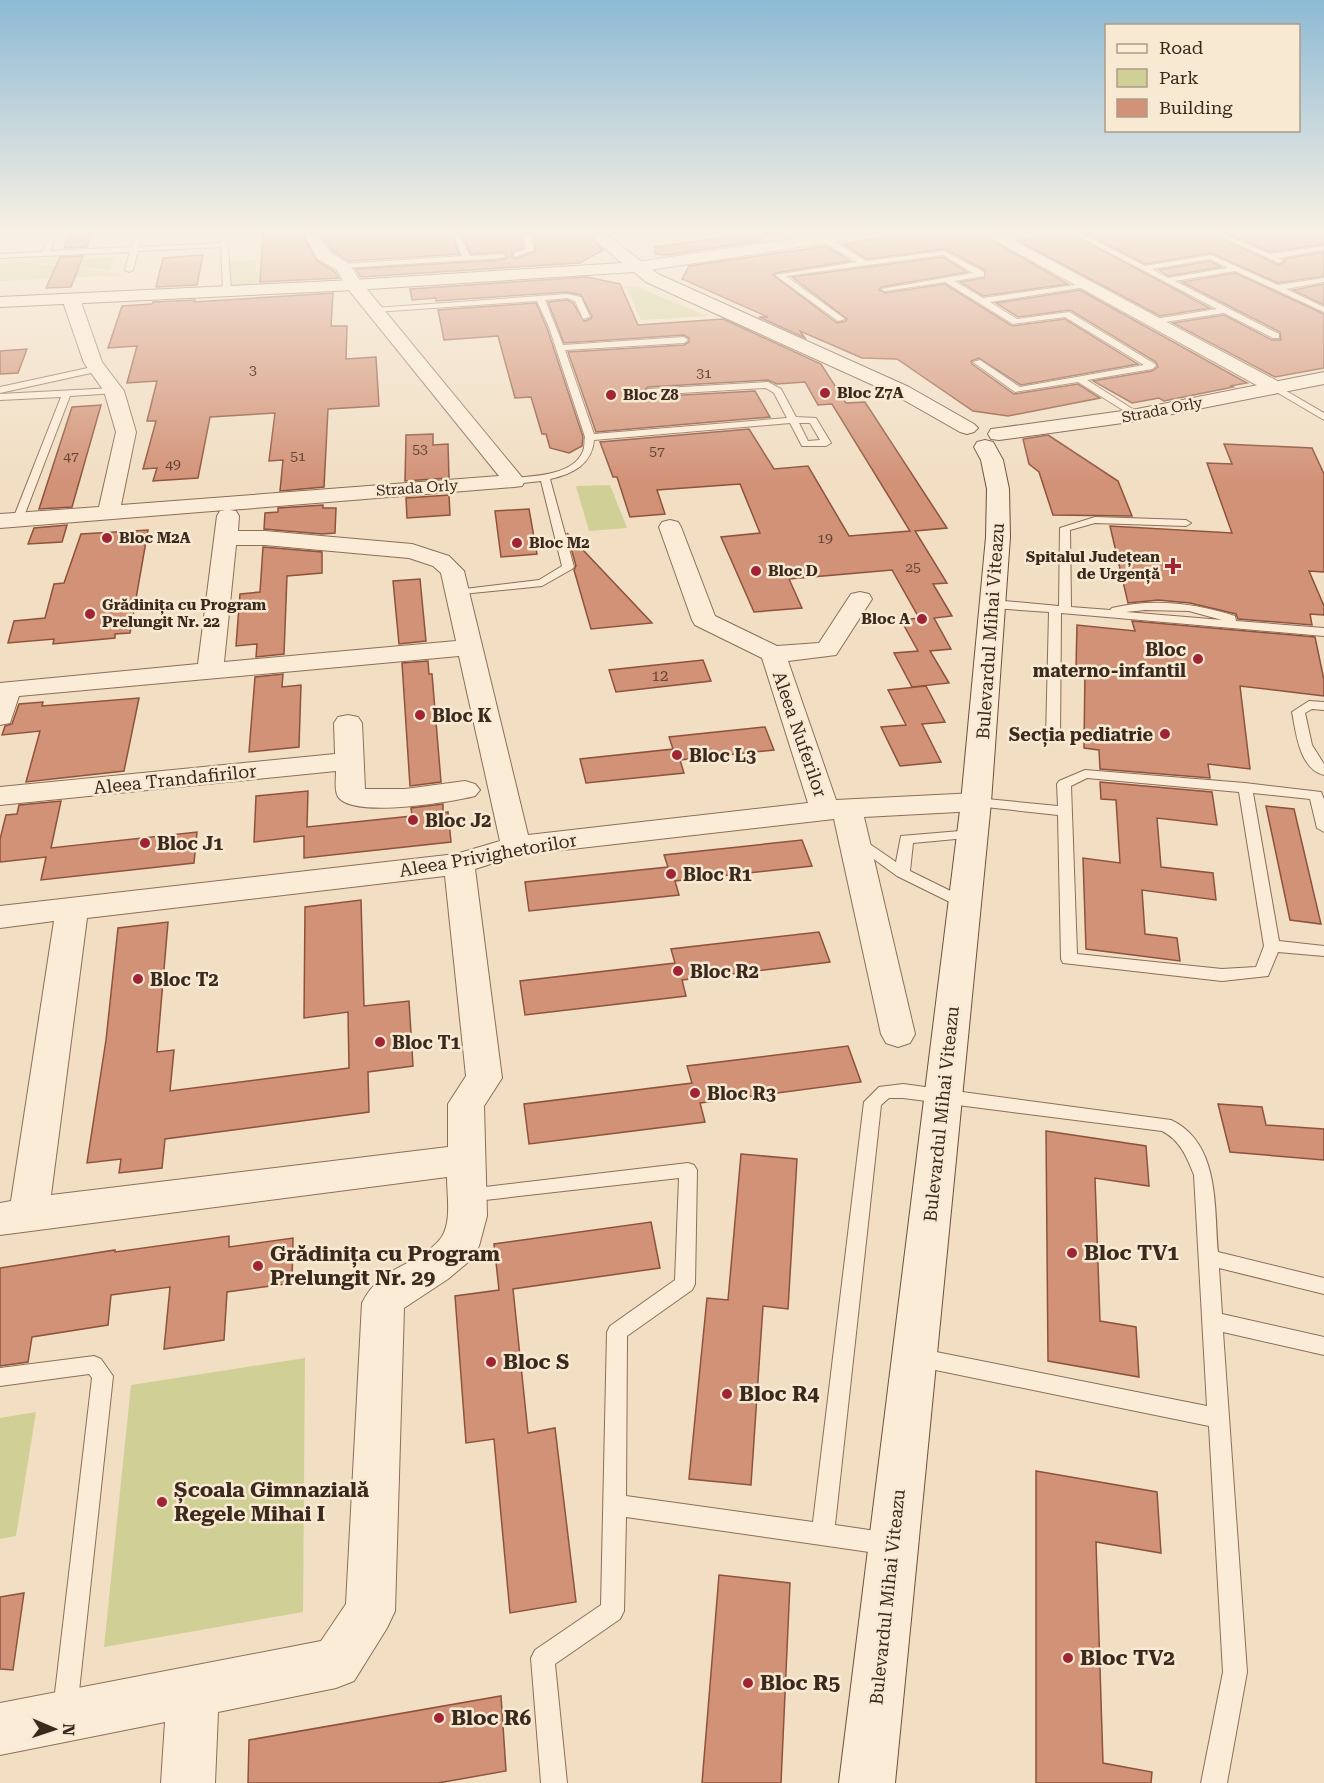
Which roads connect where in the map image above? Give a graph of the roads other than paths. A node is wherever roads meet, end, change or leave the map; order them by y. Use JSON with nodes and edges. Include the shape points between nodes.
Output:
{"nodes":[{"id":1,"x":77,"y":317,"type":"edge"},
{"id":2,"x":381,"y":317,"type":"edge"},
{"id":3,"x":548,"y":317,"type":"edge"},
{"id":4,"x":739,"y":317,"type":"edge"},
{"id":5,"x":838,"y":317,"type":"edge"},
{"id":6,"x":1008,"y":317,"type":"edge"},
{"id":7,"x":1046,"y":317,"type":"edge"},
{"id":8,"x":1071,"y":317,"type":"edge"},
{"id":9,"x":1146,"y":317,"type":"edge"},
{"id":10,"x":1183,"y":317,"type":"edge"},
{"id":11,"x":1239,"y":317,"type":"edge"},
{"id":12,"x":841,"y":319,"type":"dead end"},
{"id":13,"x":1155,"y":322,"type":"junction"},
{"id":14,"x":1276,"y":336,"type":"dead end"},
{"id":15,"x":684,"y":340,"type":"dead end"},
{"id":16,"x":560,"y":348,"type":"junction"},
{"id":17,"x":977,"y":363,"type":"dead end"},
{"id":18,"x":98,"y":369,"type":"junction"},
{"id":19,"x":1324,"y":378,"type":"edge"},
{"id":20,"x":1079,"y":379,"type":"junction"},
{"id":21,"x":1276,"y":387,"type":"junction"},
{"id":22,"x":0,"y":390,"type":"edge"},
{"id":23,"x":114,"y":391,"type":"junction"},
{"id":24,"x":648,"y":392,"type":"dead end"},
{"id":25,"x":67,"y":393,"type":"junction"},
{"id":26,"x":0,"y":397,"type":"edge"},
{"id":27,"x":1137,"y":415,"type":"junction"},
{"id":28,"x":1324,"y":417,"type":"edge"},
{"id":29,"x":984,"y":436,"type":"junction"},
{"id":30,"x":590,"y":437,"type":"junction"},
{"id":31,"x":545,"y":478,"type":"junction"},
{"id":32,"x":514,"y":481,"type":"junction"},
{"id":33,"x":229,"y":502,"type":"junction"},
{"id":34,"x":109,"y":511,"type":"junction"},
{"id":35,"x":9,"y":520,"type":"edge"},
{"id":36,"x":1186,"y":523,"type":"dead end"},
{"id":37,"x":670,"y":527,"type":"dead end"},
{"id":38,"x":226,"y":538,"type":"junction"},
{"id":39,"x":456,"y":593,"type":"junction"},
{"id":40,"x":861,"y":600,"type":"dead end"},
{"id":41,"x":993,"y":604,"type":"junction"},
{"id":42,"x":1060,"y":610,"type":"junction"},
{"id":43,"x":1324,"y":632,"type":"edge"},
{"id":44,"x":471,"y":647,"type":"junction"},
{"id":45,"x":773,"y":654,"type":"junction"},
{"id":46,"x":210,"y":670,"type":"junction"},
{"id":47,"x":1324,"y":706,"type":"edge"},
{"id":48,"x":0,"y":717,"type":"edge"},
{"id":49,"x":348,"y":723,"type":"dead end"},
{"id":50,"x":1053,"y":738,"type":"dead end"},
{"id":51,"x":350,"y":761,"type":"junction"},
{"id":52,"x":1324,"y":771,"type":"edge"},
{"id":53,"x":1245,"y":787,"type":"junction"},
{"id":54,"x":465,"y":790,"type":"dead end"},
{"id":55,"x":0,"y":796,"type":"edge"},
{"id":56,"x":836,"y":810,"type":"junction"},
{"id":57,"x":1065,"y":811,"type":"junction"},
{"id":58,"x":974,"y":818,"type":"junction"},
{"id":59,"x":1324,"y":828,"type":"edge"},
{"id":60,"x":854,"y":839,"type":"junction"},
{"id":61,"x":516,"y":846,"type":"junction"},
{"id":62,"x":459,"y":864,"type":"junction"},
{"id":63,"x":902,"y":873,"type":"junction"},
{"id":64,"x":964,"y":904,"type":"junction"},
{"id":65,"x":72,"y":909,"type":"junction"},
{"id":66,"x":0,"y":917,"type":"edge"},
{"id":67,"x":1272,"y":946,"type":"junction"},
{"id":68,"x":1324,"y":951,"type":"edge"},
{"id":69,"x":898,"y":1034,"type":"dead end"},
{"id":70,"x":943,"y":1097,"type":"junction"},
{"id":71,"x":467,"y":1177,"type":"junction"},
{"id":72,"x":15,"y":1216,"type":"edge"},
{"id":73,"x":1209,"y":1258,"type":"junction"},
{"id":74,"x":1324,"y":1286,"type":"edge"},
{"id":75,"x":1213,"y":1322,"type":"junction"},
{"id":76,"x":1324,"y":1346,"type":"edge"},
{"id":77,"x":914,"y":1357,"type":"junction"},
{"id":78,"x":0,"y":1377,"type":"edge"},
{"id":79,"x":1219,"y":1418,"type":"junction"},
{"id":80,"x":615,"y":1505,"type":"junction"},
{"id":81,"x":823,"y":1535,"type":"junction"},
{"id":82,"x":893,"y":1544,"type":"junction"},
{"id":83,"x":193,"y":1690,"type":"junction"},
{"id":84,"x":64,"y":1716,"type":"junction"},
{"id":85,"x":0,"y":1729,"type":"edge"},
{"id":86,"x":188,"y":1783,"type":"edge"},
{"id":87,"x":554,"y":1783,"type":"edge"},
{"id":88,"x":867,"y":1783,"type":"edge"},
{"id":89,"x":1214,"y":1783,"type":"edge"}],
"edges":[{"from":1,"to":18,"type":"street"},
{"from":2,"to":32,"type":"street"},
{"from":3,"to":16,"type":"lane"},
{"from":4,"to":29,"type":"main road","via":[[902,391]]},
{"from":5,"to":12,"type":"lane"},
{"from":6,"to":7,"type":"lane","via":[[1016,322]]},
{"from":8,"to":20,"type":"lane","via":[[1152,366]]},
{"from":9,"to":13,"type":"street"},
{"from":10,"to":13,"type":"lane"},
{"from":11,"to":14,"type":"lane"},
{"from":13,"to":21,"type":"street"},
{"from":15,"to":16,"type":"lane"},
{"from":16,"to":30,"type":"lane"},
{"from":17,"to":20,"type":"lane","via":[[1018,390]]},
{"from":18,"to":22,"type":"lane"},
{"from":18,"to":23,"type":"street"},
{"from":19,"to":21,"type":"main road","name":"Strada Orly"},
{"from":20,"to":27,"type":"lane"},
{"from":21,"to":27,"type":"main road","name":"Strada Orly"},
{"from":21,"to":28,"type":"lane"},
{"from":23,"to":25,"type":"lane"},
{"from":23,"to":34,"type":"street","via":[[126,432]]},
{"from":24,"to":30,"type":"lane","via":[[768,386],[778,391],[793,420]]},
{"from":25,"to":26,"type":"lane"},
{"from":25,"to":35,"type":"lane"},
{"from":27,"to":29,"type":"main road","name":"Strada Orly"},
{"from":29,"to":41,"type":"main road","name":"Bulevardul Mihai Viteazu","via":[[999,502]]},
{"from":30,"to":31,"type":"lane","via":[[588,453],[570,470]]},
{"from":31,"to":32,"type":"lane"},
{"from":31,"to":39,"type":"lane","via":[[568,567],[542,583]]},
{"from":32,"to":33,"type":"street","name":"Strada Orly"},
{"from":33,"to":34,"type":"street","name":"Strada Orly"},
{"from":33,"to":38,"type":"street"},
{"from":34,"to":35,"type":"street","name":"Strada Orly"},
{"from":36,"to":42,"type":"lane","via":[[1095,520],[1065,528]]},
{"from":37,"to":45,"type":"street","name":"Aleea Nuferilor","via":[[704,620]]},
{"from":38,"to":39,"type":"street","via":[[412,551],[441,561],[452,571]]},
{"from":38,"to":46,"type":"street"},
{"from":39,"to":44,"type":"street"},
{"from":40,"to":45,"type":"street","via":[[827,650]]},
{"from":41,"to":42,"type":"lane"},
{"from":41,"to":58,"type":"main road","name":"Bulevardul Mihai Viteazu"},
{"from":42,"to":43,"type":"lane"},
{"from":42,"to":50,"type":"lane"},
{"from":44,"to":46,"type":"street"},
{"from":44,"to":61,"type":"street"},
{"from":45,"to":56,"type":"street","name":"Aleea Nuferilor"},
{"from":46,"to":48,"type":"street","via":[[8,689]]},
{"from":47,"to":52,"type":"lane","via":[[1309,705],[1298,712],[1313,763]]},
{"from":49,"to":51,"type":"street"},
{"from":51,"to":54,"type":"street","via":[[351,794],[362,799]]},
{"from":51,"to":55,"type":"street","name":"Aleea Trandafirilor"},
{"from":53,"to":57,"type":"lane","via":[[1085,774],[1064,784]]},
{"from":53,"to":59,"type":"lane","via":[[1316,795]]},
{"from":53,"to":67,"type":"lane"},
{"from":56,"to":58,"type":"street","name":"Aleea Privighetorilor"},
{"from":56,"to":60,"type":"street","name":"Aleea Nuferilor"},
{"from":56,"to":61,"type":"street","name":"Aleea Privighetorilor"},
{"from":57,"to":58,"type":"lane"},
{"from":57,"to":67,"type":"lane","via":[[1069,959],[1232,975],[1262,972]]},
{"from":58,"to":63,"type":"lane","via":[[906,839]]},
{"from":58,"to":64,"type":"main road","name":"Bulevardul Mihai Viteazu"},
{"from":60,"to":63,"type":"lane"},
{"from":60,"to":69,"type":"street","name":"Aleea Nuferilor"},
{"from":61,"to":62,"type":"street","name":"Aleea Privighetorilor"},
{"from":62,"to":65,"type":"street","name":"Aleea Privighetorilor"},
{"from":62,"to":71,"type":"street","via":[[484,1078],[466,1104]]},
{"from":63,"to":64,"type":"lane"},
{"from":64,"to":70,"type":"main road","name":"Bulevardul Mihai Viteazu"},
{"from":65,"to":66,"type":"street","name":"Aleea Privighetorilor"},
{"from":65,"to":72,"type":"street"},
{"from":67,"to":68,"type":"lane"},
{"from":70,"to":73,"type":"lane","via":[[1177,1129],[1192,1148],[1203,1175]]},
{"from":70,"to":77,"type":"main road","name":"Bulevardul Mihai Viteazu"},
{"from":70,"to":81,"type":"lane","via":[[885,1092],[873,1102]]},
{"from":71,"to":72,"type":"street"},
{"from":71,"to":80,"type":"lane","via":[[688,1170],[685,1284],[617,1332]]},
{"from":71,"to":83,"type":"street","via":[[467,1216],[459,1246],[434,1267],[391,1293],[383,1303],[370,1611],[336,1663]]},
{"from":73,"to":74,"type":"lane"},
{"from":73,"to":75,"type":"lane"},
{"from":75,"to":76,"type":"lane"},
{"from":75,"to":79,"type":"lane"},
{"from":77,"to":79,"type":"lane"},
{"from":77,"to":82,"type":"main road","name":"Bulevardul Mihai Viteazu"},
{"from":78,"to":84,"type":"lane","via":[[94,1365],[103,1376]]},
{"from":79,"to":89,"type":"lane","via":[[1235,1672]]},
{"from":80,"to":81,"type":"lane"},
{"from":80,"to":87,"type":"lane","via":[[612,1611],[543,1658]]},
{"from":81,"to":82,"type":"lane"},
{"from":82,"to":88,"type":"main road","name":"Bulevardul Mihai Viteazu"},
{"from":83,"to":84,"type":"street"},
{"from":83,"to":86,"type":"street"},
{"from":84,"to":85,"type":"street"}]}
